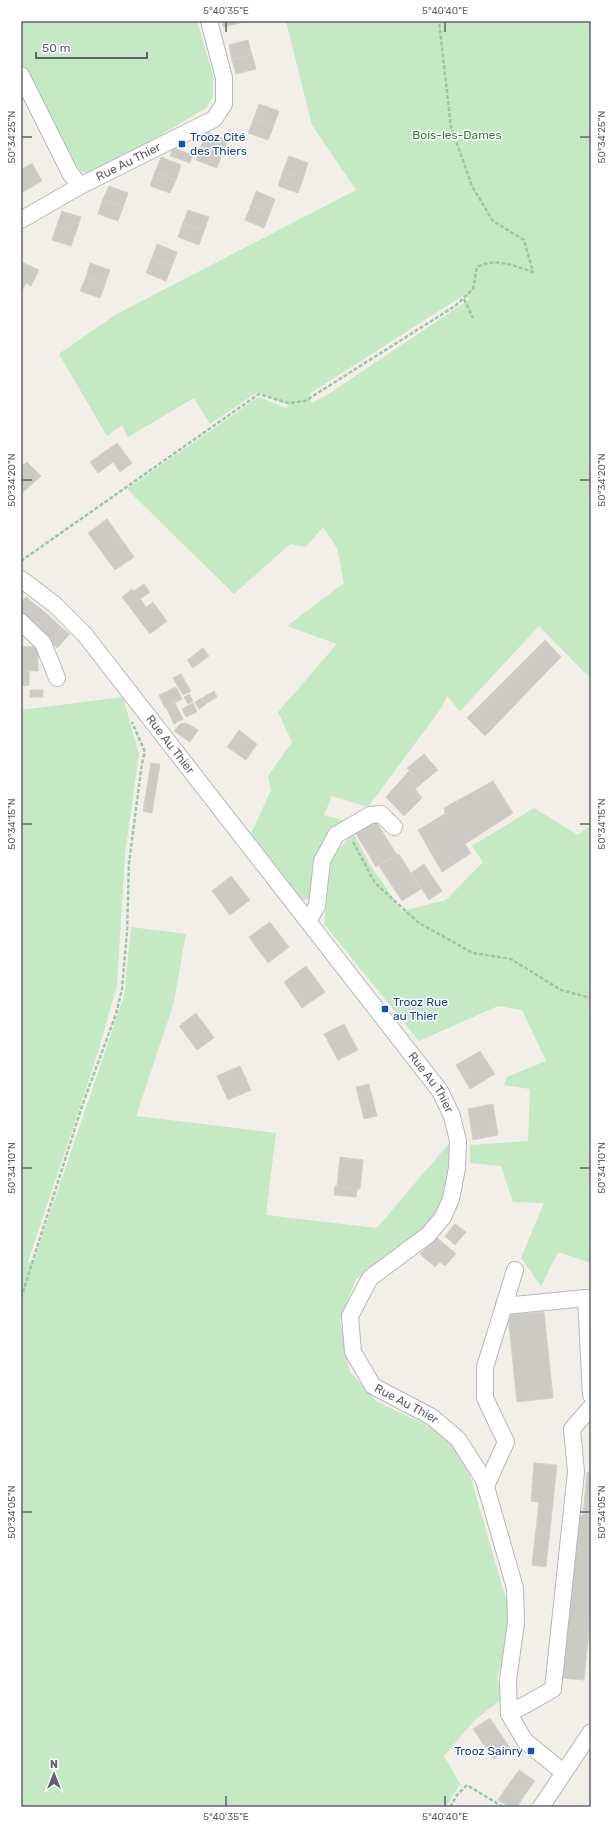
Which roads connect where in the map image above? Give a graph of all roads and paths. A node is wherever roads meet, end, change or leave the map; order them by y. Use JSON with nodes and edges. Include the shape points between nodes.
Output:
{"nodes":[{"id":1,"x":208,"y":21,"type":"edge"},
{"id":2,"x":439,"y":21,"type":"edge"},
{"id":3,"x":21,"y":75,"type":"edge"},
{"id":4,"x":80,"y":186,"type":"junction"},
{"id":5,"x":21,"y":220,"type":"edge"},
{"id":6,"x":464,"y":299,"type":"junction"},
{"id":7,"x":473,"y":318,"type":"dead end"},
{"id":8,"x":21,"y":561,"type":"edge"},
{"id":9,"x":21,"y":579,"type":"edge"},
{"id":10,"x":21,"y":622,"type":"edge"},
{"id":11,"x":56,"y":678,"type":"dead end"},
{"id":12,"x":145,"y":752,"type":"dead end"},
{"id":13,"x":394,"y":827,"type":"dead end"},
{"id":14,"x":346,"y":829,"type":"junction"},
{"id":15,"x":308,"y":921,"type":"junction"},
{"id":16,"x":591,"y":998,"type":"edge"},
{"id":17,"x":515,"y":1270,"type":"dead end"},
{"id":18,"x":21,"y":1298,"type":"edge"},
{"id":19,"x":504,"y":1306,"type":"junction"},
{"id":20,"x":591,"y":1395,"type":"edge"},
{"id":21,"x":591,"y":1407,"type":"edge"},
{"id":22,"x":486,"y":1486,"type":"junction"},
{"id":23,"x":509,"y":1714,"type":"junction"},
{"id":24,"x":591,"y":1732,"type":"edge"},
{"id":25,"x":563,"y":1772,"type":"junction"},
{"id":26,"x":450,"y":1807,"type":"edge"},
{"id":27,"x":503,"y":1807,"type":"edge"},
{"id":28,"x":541,"y":1807,"type":"edge"}],
"edges":[{"from":1,"to":4,"type":"street","name":"Rue Au Thier","via":[[224,78],[224,104],[214,119]]},
{"from":2,"to":6,"type":"path","via":[[451,127],[472,186],[493,221],[524,240],[533,272],[501,262],[482,264],[477,267],[473,290]]},
{"from":3,"to":4,"type":"street","via":[[70,173]]},
{"from":4,"to":5,"type":"street","name":"Rue Au Thier"},
{"from":6,"to":7,"type":"path"},
{"from":6,"to":8,"type":"path","via":[[305,401],[288,403],[259,394]]},
{"from":9,"to":15,"type":"street","name":"Rue Au Thier","via":[[54,604],[85,636]]},
{"from":10,"to":11,"type":"street","via":[[43,643]]},
{"from":12,"to":18,"type":"path","via":[[130,863],[122,989],[116,1014],[82,1106]]},
{"from":13,"to":14,"type":"street","via":[[381,814],[370,815]]},
{"from":14,"to":15,"type":"street","via":[[336,836],[322,861],[317,906]]},
{"from":14,"to":16,"type":"path","via":[[375,883],[419,923],[473,953],[511,959],[561,990]]},
{"from":15,"to":22,"type":"street","name":"Rue Au Thier","via":[[440,1091],[452,1116],[458,1141],[457,1168],[451,1199],[444,1217],[428,1235],[370,1278],[350,1316],[353,1352],[373,1386],[432,1417],[458,1439]]},
{"from":17,"to":19,"type":"street"},
{"from":19,"to":20,"type":"street","via":[[586,1298]]},
{"from":19,"to":22,"type":"street","via":[[485,1367],[485,1398],[506,1442]]},
{"from":21,"to":23,"type":"street","via":[[572,1429],[576,1472],[553,1689]]},
{"from":22,"to":23,"type":"street","name":"Rue Au Thier","via":[[515,1588],[516,1623],[508,1680]]},
{"from":23,"to":25,"type":"street","name":"Rue Au Thier","via":[[525,1741]]},
{"from":24,"to":25,"type":"street"},
{"from":25,"to":28,"type":"street"},
{"from":26,"to":27,"type":"path","via":[[467,1785]]}]}
